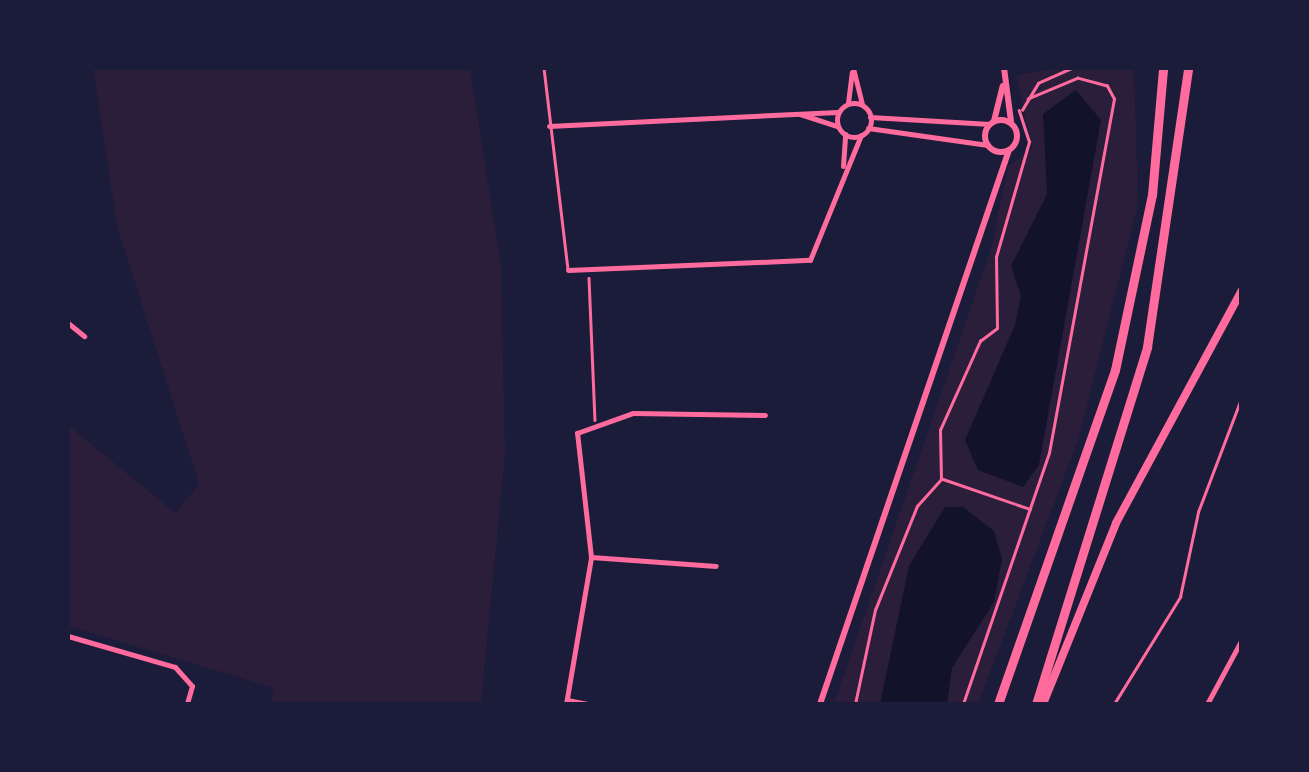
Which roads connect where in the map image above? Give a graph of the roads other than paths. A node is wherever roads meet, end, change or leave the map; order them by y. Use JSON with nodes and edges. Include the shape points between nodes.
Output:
{"nodes":[{"id":1,"x":544,"y":68,"type":"edge"},
{"id":2,"x":852,"y":68,"type":"edge"},
{"id":3,"x":1004,"y":68,"type":"edge"},
{"id":4,"x":1163,"y":68,"type":"edge"},
{"id":5,"x":1188,"y":68,"type":"edge"},
{"id":6,"x":1005,"y":80,"type":"junction"},
{"id":7,"x":848,"y":104,"type":"junction"},
{"id":8,"x":862,"y":105,"type":"junction"},
{"id":9,"x":792,"y":112,"type":"junction"},
{"id":10,"x":838,"y":112,"type":"junction"},
{"id":11,"x":870,"y":117,"type":"junction"},
{"id":12,"x":1011,"y":122,"type":"junction"},
{"id":13,"x":992,"y":123,"type":"junction"},
{"id":14,"x":549,"y":126,"type":"junction"},
{"id":15,"x":838,"y":126,"type":"junction"},
{"id":16,"x":868,"y":128,"type":"junction"},
{"id":17,"x":845,"y":134,"type":"junction"},
{"id":18,"x":861,"y":135,"type":"junction"},
{"id":19,"x":990,"y":147,"type":"junction"},
{"id":20,"x":1008,"y":150,"type":"junction"},
{"id":21,"x":843,"y":170,"type":"junction"},
{"id":22,"x":1000,"y":174,"type":"junction"},
{"id":23,"x":568,"y":270,"type":"joint"},
{"id":24,"x":1242,"y":290,"type":"edge"},
{"id":25,"x":68,"y":323,"type":"edge"},
{"id":26,"x":84,"y":336,"type":"dead end"},
{"id":27,"x":765,"y":415,"type":"dead end"},
{"id":28,"x":590,"y":557,"type":"junction"},
{"id":29,"x":716,"y":566,"type":"dead end"},
{"id":30,"x":68,"y":636,"type":"edge"},
{"id":31,"x":1242,"y":638,"type":"edge"},
{"id":32,"x":566,"y":702,"type":"edge"},
{"id":33,"x":187,"y":704,"type":"edge"},
{"id":34,"x":588,"y":704,"type":"edge"},
{"id":35,"x":820,"y":704,"type":"edge"},
{"id":36,"x":998,"y":704,"type":"edge"},
{"id":37,"x":1039,"y":704,"type":"edge"},
{"id":38,"x":1207,"y":704,"type":"edge"}],
"edges":[{"from":1,"to":14,"type":"lane"},
{"from":2,"to":7,"type":"street"},
{"from":2,"to":8,"type":"street"},
{"from":3,"to":6,"type":"street"},
{"from":4,"to":36,"type":"highway","via":[[1152,194],[1115,370]]},
{"from":5,"to":37,"type":"highway","via":[[1146,347]]},
{"from":6,"to":12,"type":"street"},
{"from":6,"to":13,"type":"street"},
{"from":7,"to":8,"type":"street"},
{"from":7,"to":10,"type":"street"},
{"from":8,"to":11,"type":"street"},
{"from":9,"to":10,"type":"street"},
{"from":9,"to":14,"type":"street"},
{"from":9,"to":15,"type":"street"},
{"from":10,"to":15,"type":"street"},
{"from":11,"to":13,"type":"street"},
{"from":11,"to":16,"type":"street"},
{"from":12,"to":13,"type":"street"},
{"from":12,"to":20,"type":"street","via":[[1018,137]]},
{"from":13,"to":19,"type":"street"},
{"from":14,"to":23,"type":"lane"},
{"from":15,"to":17,"type":"street"},
{"from":16,"to":18,"type":"street"},
{"from":16,"to":19,"type":"street"},
{"from":17,"to":18,"type":"street"},
{"from":17,"to":21,"type":"street"},
{"from":18,"to":21,"type":"street"},
{"from":19,"to":20,"type":"street"},
{"from":19,"to":22,"type":"street"},
{"from":20,"to":22,"type":"street"},
{"from":21,"to":23,"type":"street","via":[[819,250],[801,264],[768,258]]},
{"from":22,"to":35,"type":"street"},
{"from":24,"to":37,"type":"main road","via":[[1148,456]]},
{"from":25,"to":26,"type":"street"},
{"from":27,"to":28,"type":"street","via":[[666,410],[595,422],[577,432]]},
{"from":28,"to":29,"type":"street"},
{"from":28,"to":32,"type":"street"},
{"from":30,"to":33,"type":"street","via":[[176,667],[192,686]]},
{"from":31,"to":38,"type":"street"},
{"from":32,"to":34,"type":"street"}]}
